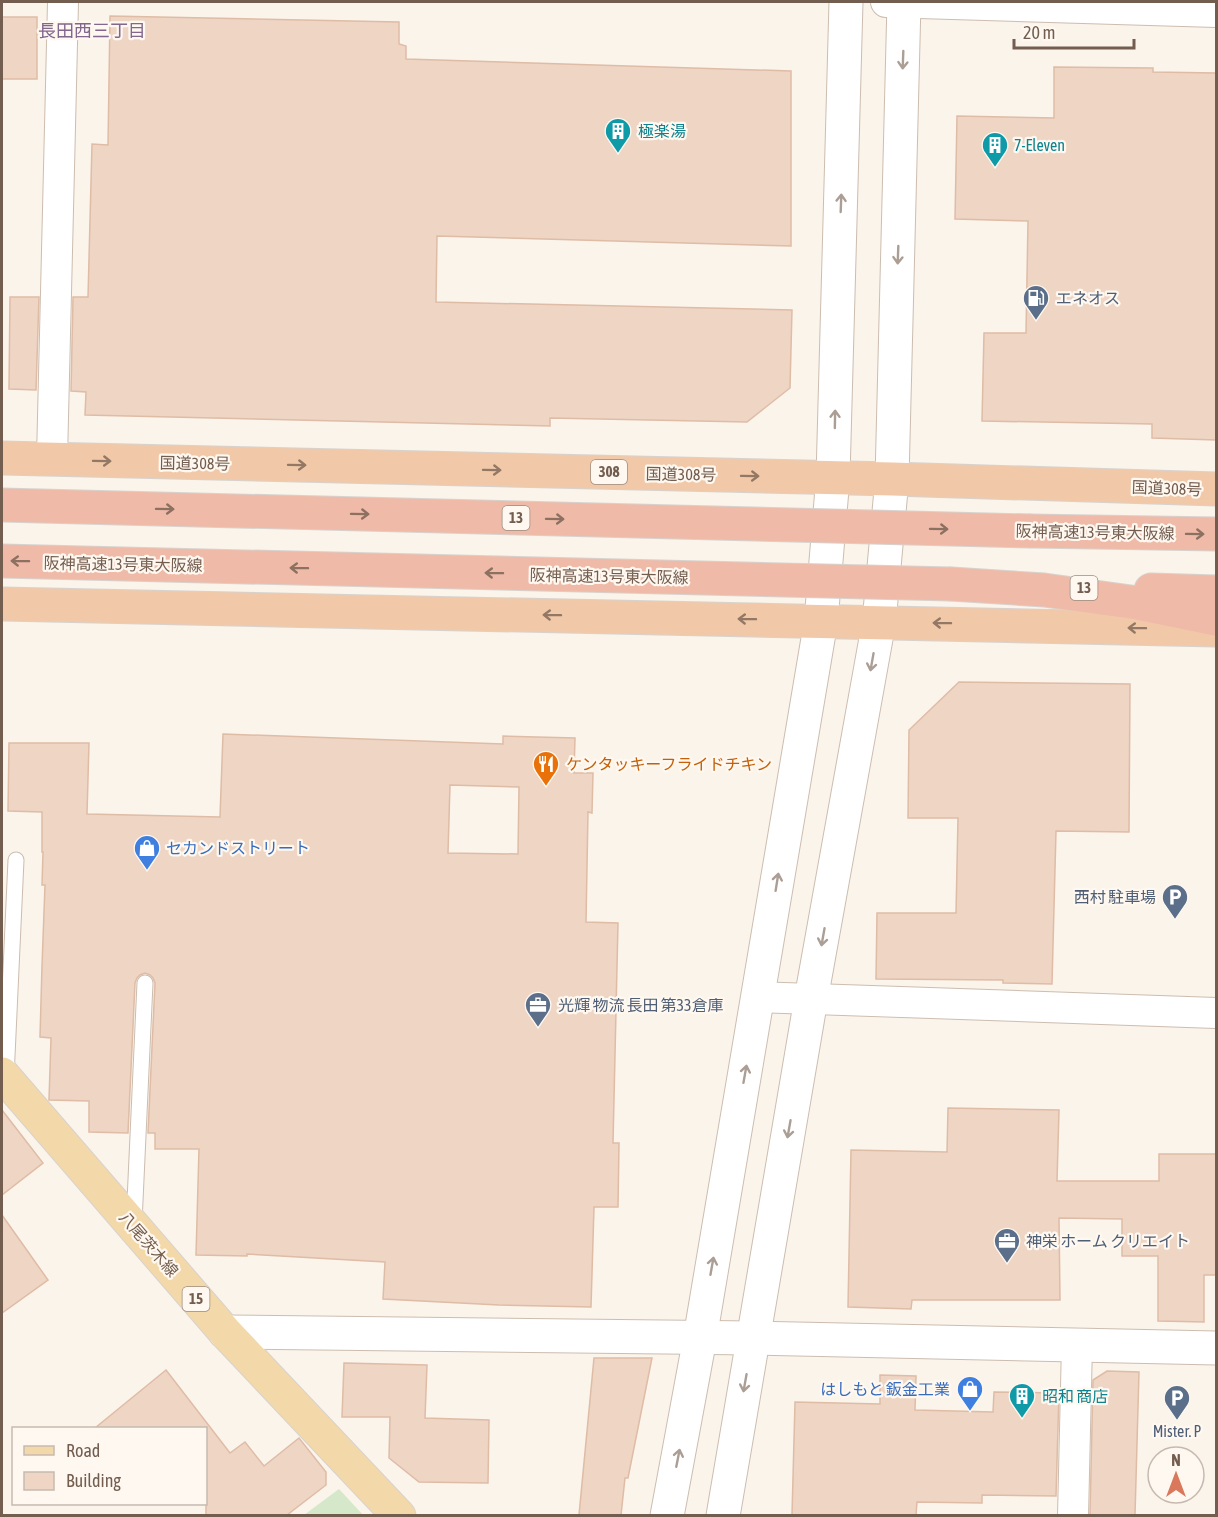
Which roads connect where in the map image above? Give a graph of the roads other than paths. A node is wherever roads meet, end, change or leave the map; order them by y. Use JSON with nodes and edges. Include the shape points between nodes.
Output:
{"nodes":[{"id":1,"x":63,"y":2,"type":"edge"},
{"id":2,"x":846,"y":2,"type":"edge"},
{"id":3,"x":898,"y":2,"type":"edge"},
{"id":4,"x":1216,"y":12,"type":"edge"},
{"id":5,"x":2,"y":458,"type":"edge"},
{"id":6,"x":52,"y":459,"type":"junction"},
{"id":7,"x":833,"y":477,"type":"junction"},
{"id":8,"x":892,"y":479,"type":"junction"},
{"id":9,"x":1216,"y":489,"type":"edge"},
{"id":10,"x":2,"y":505,"type":"edge"},
{"id":11,"x":1216,"y":534,"type":"edge"},
{"id":12,"x":2,"y":561,"type":"edge"},
{"id":13,"x":951,"y":584,"type":"junction"},
{"id":14,"x":1216,"y":592,"type":"edge"},
{"id":15,"x":2,"y":604,"type":"edge"},
{"id":16,"x":1216,"y":619,"type":"edge"},
{"id":17,"x":821,"y":621,"type":"junction"},
{"id":18,"x":879,"y":622,"type":"junction"},
{"id":19,"x":1216,"y":630,"type":"edge"},
{"id":20,"x":16,"y":860,"type":"dead end"},
{"id":21,"x":145,"y":983,"type":"dead end"},
{"id":22,"x":758,"y":997,"type":"junction"},
{"id":23,"x":811,"y":999,"type":"junction"},
{"id":24,"x":1216,"y":1014,"type":"edge"},
{"id":25,"x":4,"y":1077,"type":"edge"},
{"id":26,"x":134,"y":1227,"type":"junction"},
{"id":27,"x":225,"y":1332,"type":"junction"},
{"id":28,"x":700,"y":1338,"type":"junction"},
{"id":29,"x":753,"y":1338,"type":"junction"},
{"id":30,"x":1077,"y":1344,"type":"junction"},
{"id":31,"x":1216,"y":1348,"type":"edge"},
{"id":32,"x":399,"y":1515,"type":"edge"},
{"id":33,"x":667,"y":1515,"type":"edge"},
{"id":34,"x":723,"y":1515,"type":"edge"},
{"id":35,"x":1073,"y":1515,"type":"edge"}],
"edges":[{"from":1,"to":6,"type":"street"},
{"from":7,"to":2,"type":"street","one_way":true},
{"from":3,"to":4,"type":"street"},
{"from":3,"to":8,"type":"street","one_way":true},
{"from":5,"to":6,"type":"highway","name":"国道308号","number":"308"},
{"from":6,"to":7,"type":"highway","name":"国道308号","number":"308","one_way":true},
{"from":7,"to":8,"type":"highway","name":"国道308号","number":"308"},
{"from":7,"to":17,"type":"street"},
{"from":8,"to":9,"type":"highway","name":"国道308号","number":"308"},
{"from":8,"to":18,"type":"street"},
{"from":10,"to":11,"type":"highway","name":"阪神高速13号東大阪線","number":"13","one_way":true,"bridge":true},
{"from":13,"to":12,"type":"highway","name":"阪神高速13号東大阪線","number":"13","one_way":true,"bridge":true},
{"from":13,"to":14,"type":"highway","name":"阪神高速13号東大阪線","number":"13"},
{"from":13,"to":16,"type":"highway","via":[[1044,590]]},
{"from":17,"to":15,"type":"highway","one_way":true},
{"from":17,"to":18,"type":"highway"},
{"from":22,"to":17,"type":"street","one_way":true},
{"from":19,"to":18,"type":"highway","one_way":true},
{"from":18,"to":23,"type":"street","one_way":true},
{"from":20,"to":25,"type":"lane"},
{"from":21,"to":26,"type":"lane"},
{"from":22,"to":23,"type":"street"},
{"from":28,"to":22,"type":"street","one_way":true},
{"from":23,"to":24,"type":"street"},
{"from":23,"to":29,"type":"street","one_way":true},
{"from":25,"to":26,"type":"main road","name":"八尾茨木線","number":"15"},
{"from":26,"to":27,"type":"main road","name":"八尾茨木線","number":"15"},
{"from":27,"to":28,"type":"street"},
{"from":27,"to":32,"type":"main road","name":"八尾茨木線","number":"15"},
{"from":28,"to":29,"type":"street"},
{"from":33,"to":28,"type":"street","one_way":true},
{"from":29,"to":30,"type":"street"},
{"from":29,"to":34,"type":"street","one_way":true},
{"from":30,"to":31,"type":"street"},
{"from":30,"to":35,"type":"street"}]}
